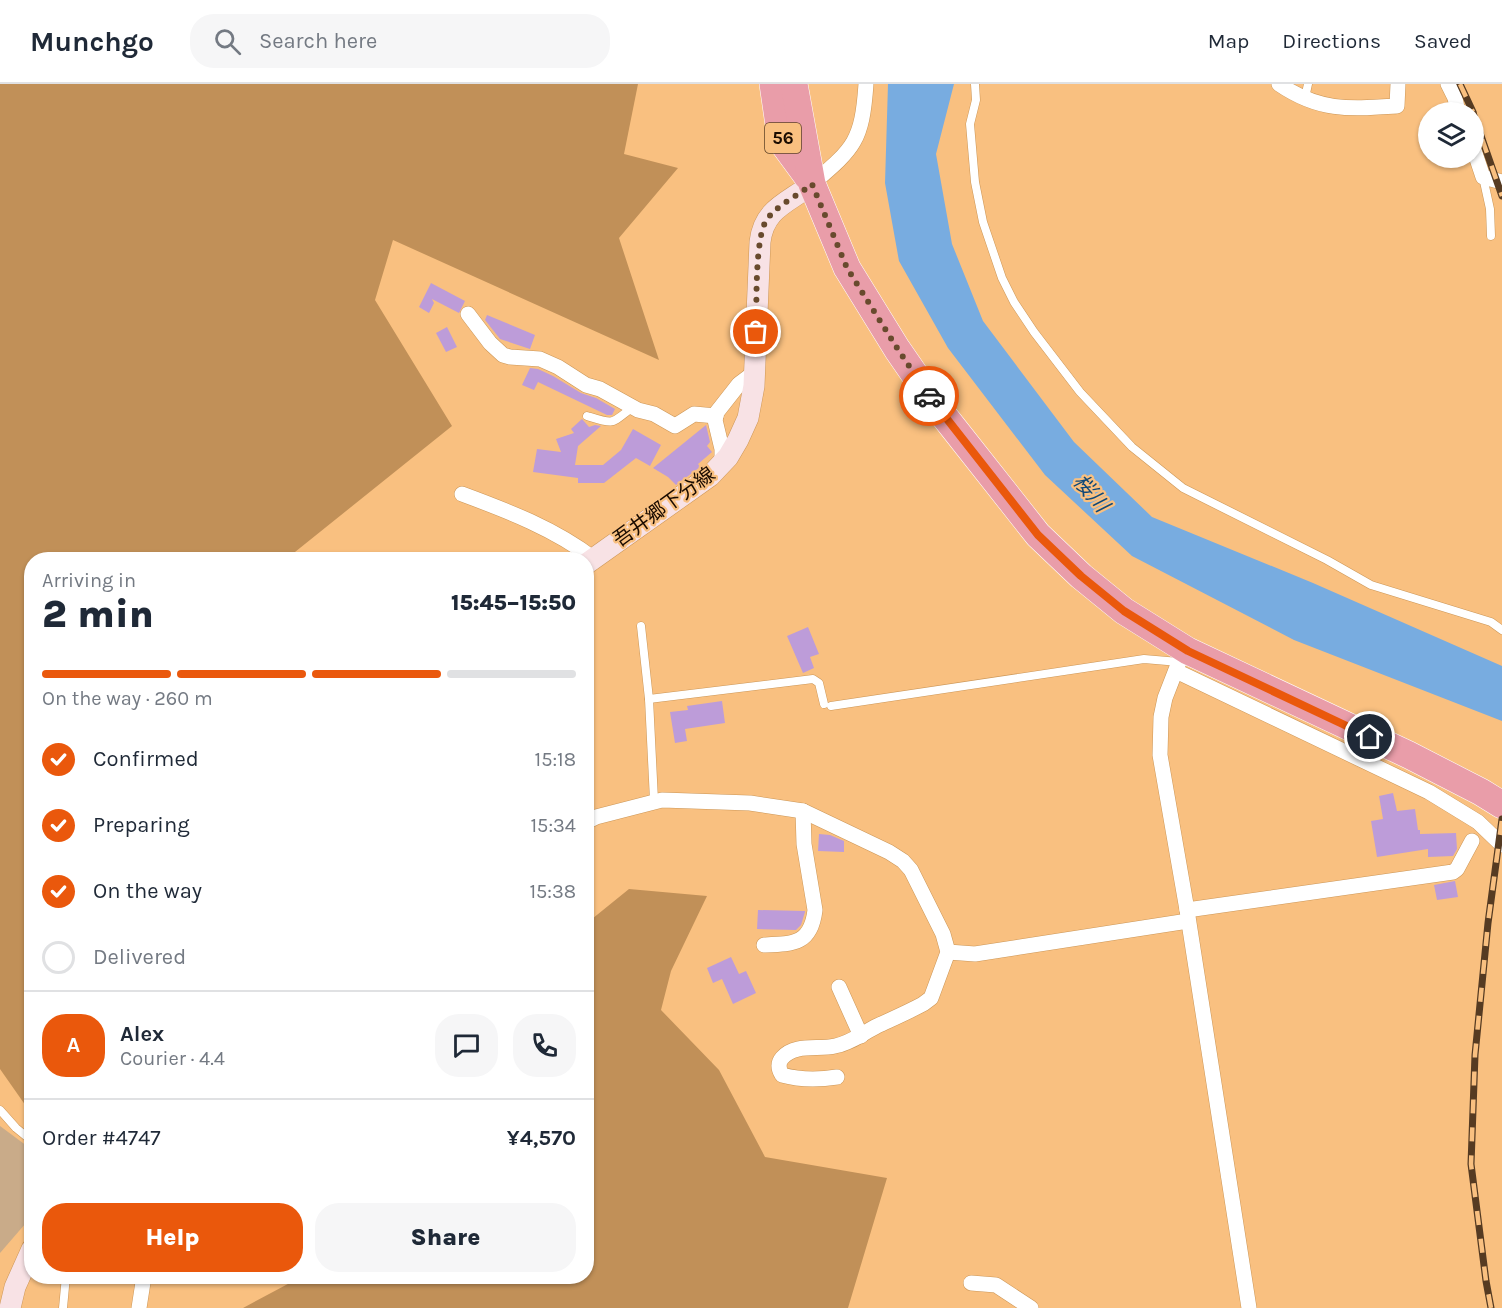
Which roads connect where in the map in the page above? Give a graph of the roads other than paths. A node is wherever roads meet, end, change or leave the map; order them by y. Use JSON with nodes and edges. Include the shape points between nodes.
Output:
{"nodes":[{"id":1,"x":773,"y":84,"type":"edge"},
{"id":2,"x":794,"y":84,"type":"edge"},
{"id":3,"x":866,"y":84,"type":"edge"},
{"id":4,"x":975,"y":84,"type":"edge"},
{"id":5,"x":1280,"y":84,"type":"edge"},
{"id":6,"x":1308,"y":84,"type":"edge"},
{"id":7,"x":1398,"y":84,"type":"edge"},
{"id":8,"x":1448,"y":84,"type":"edge"},
{"id":9,"x":1304,"y":99,"type":"junction"},
{"id":10,"x":1456,"y":102,"type":"edge"},
{"id":11,"x":1479,"y":168,"type":"edge"},
{"id":12,"x":1482,"y":177,"type":"junction"},
{"id":13,"x":1502,"y":182,"type":"edge"},
{"id":14,"x":812,"y":184,"type":"junction"},
{"id":15,"x":1491,"y":236,"type":"dead end"},
{"id":16,"x":468,"y":314,"type":"dead end"},
{"id":17,"x":755,"y":372,"type":"junction"},
{"id":18,"x":633,"y":407,"type":"junction"},
{"id":19,"x":587,"y":416,"type":"dead end"},
{"id":20,"x":716,"y":416,"type":"junction"},
{"id":21,"x":722,"y":464,"type":"junction"},
{"id":22,"x":462,"y":494,"type":"dead end"},
{"id":23,"x":578,"y":552,"type":"edge"},
{"id":24,"x":594,"y":558,"type":"edge"},
{"id":25,"x":641,"y":626,"type":"dead end"},
{"id":26,"x":1502,"y":630,"type":"edge"},
{"id":27,"x":1181,"y":661,"type":"junction"},
{"id":28,"x":649,"y":699,"type":"junction"},
{"id":29,"x":654,"y":800,"type":"junction"},
{"id":30,"x":1502,"y":805,"type":"edge"},
{"id":31,"x":803,"y":811,"type":"junction"},
{"id":32,"x":594,"y":818,"type":"edge"},
{"id":33,"x":1472,"y":840,"type":"dead end"},
{"id":34,"x":1502,"y":845,"type":"edge"},
{"id":35,"x":1188,"y":915,"type":"junction"},
{"id":36,"x":764,"y":945,"type":"dead end"},
{"id":37,"x":948,"y":952,"type":"junction"},
{"id":38,"x":838,"y":987,"type":"dead end"},
{"id":39,"x":861,"y":1036,"type":"junction"},
{"id":40,"x":837,"y":1077,"type":"dead end"},
{"id":41,"x":0,"y":1110,"type":"edge"},
{"id":42,"x":24,"y":1134,"type":"edge"},
{"id":43,"x":24,"y":1266,"type":"edge"},
{"id":44,"x":971,"y":1283,"type":"dead end"},
{"id":45,"x":65,"y":1284,"type":"edge"},
{"id":46,"x":143,"y":1284,"type":"edge"},
{"id":47,"x":10,"y":1308,"type":"edge"},
{"id":48,"x":63,"y":1308,"type":"edge"},
{"id":49,"x":139,"y":1308,"type":"edge"},
{"id":50,"x":1031,"y":1308,"type":"edge"},
{"id":51,"x":1249,"y":1308,"type":"edge"}],
"edges":[{"from":1,"to":14,"type":"highway","number":"56","via":[[785,146]]},
{"from":2,"to":14,"type":"highway","number":"56"},
{"from":3,"to":14,"type":"street","via":[[858,136],[850,150]]},
{"from":4,"to":26,"type":"lane","via":[[970,124],[975,182],[983,222],[1002,278],[1020,312],[1074,384],[1132,447],[1183,488],[1371,585],[1491,622]]},
{"from":5,"to":9,"type":"street"},
{"from":6,"to":9,"type":"lane"},
{"from":7,"to":9,"type":"street","via":[[1397,106],[1335,108]]},
{"from":8,"to":10,"type":"street"},
{"from":11,"to":12,"type":"street"},
{"from":12,"to":13,"type":"street"},
{"from":12,"to":15,"type":"lane","via":[[1490,209]]},
{"from":14,"to":17,"type":"main road","name":"吾井郷下分線","via":[[780,206],[763,225]]},
{"from":14,"to":27,"type":"highway","number":"56","via":[[847,268],[937,407],[1038,535]]},
{"from":16,"to":18,"type":"street","via":[[503,355],[540,359]]},
{"from":17,"to":20,"type":"street","via":[[731,392]]},
{"from":17,"to":21,"type":"main road","name":"吾井郷下分線","via":[[748,418]]},
{"from":18,"to":19,"type":"lane","via":[[612,423]]},
{"from":18,"to":20,"type":"street","via":[[675,426],[694,414]]},
{"from":20,"to":21,"type":"street"},
{"from":21,"to":24,"type":"main road","name":"吾井郷下分線"},
{"from":22,"to":23,"type":"street","via":[[549,531]]},
{"from":25,"to":28,"type":"lane"},
{"from":27,"to":28,"type":"lane","via":[[1144,660],[828,705],[819,683],[813,679]]},
{"from":27,"to":30,"type":"highway","number":"56","via":[[1408,755]]},
{"from":27,"to":34,"type":"street","via":[[1429,792],[1478,822]]},
{"from":27,"to":35,"type":"street","via":[[1165,698],[1160,755]]},
{"from":28,"to":29,"type":"lane"},
{"from":29,"to":31,"type":"street","via":[[750,803]]},
{"from":29,"to":32,"type":"street"},
{"from":31,"to":36,"type":"street","via":[[814,920],[809,933],[797,941]]},
{"from":31,"to":37,"type":"street","via":[[903,861],[943,934]]},
{"from":33,"to":35,"type":"street","via":[[1453,872]]},
{"from":35,"to":37,"type":"street","via":[[975,954]]},
{"from":35,"to":51,"type":"street"},
{"from":37,"to":39,"type":"street","via":[[931,998]]},
{"from":38,"to":39,"type":"street"},
{"from":39,"to":40,"type":"street","via":[[834,1047],[791,1052],[779,1063],[782,1075],[790,1077]]},
{"from":41,"to":42,"type":"lane"},
{"from":43,"to":47,"type":"main road"},
{"from":44,"to":50,"type":"street","via":[[996,1285]]},
{"from":45,"to":48,"type":"lane"},
{"from":46,"to":49,"type":"street"}]}
